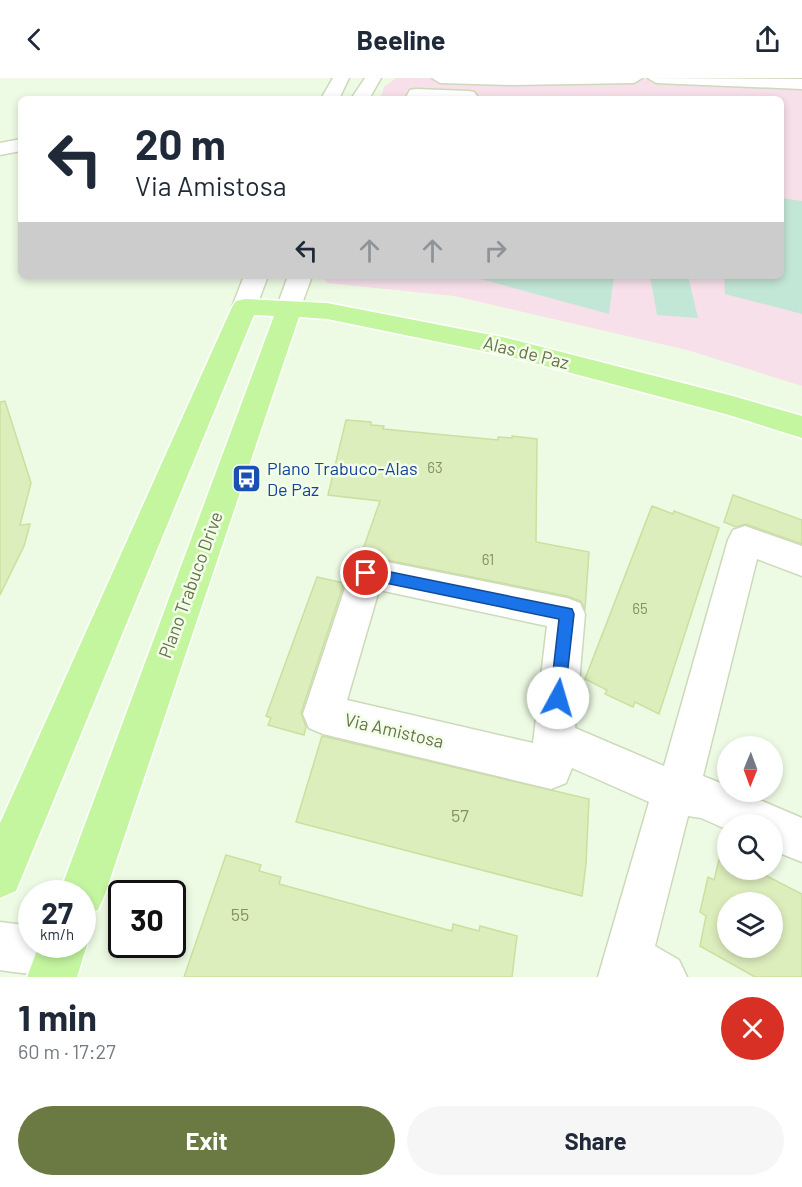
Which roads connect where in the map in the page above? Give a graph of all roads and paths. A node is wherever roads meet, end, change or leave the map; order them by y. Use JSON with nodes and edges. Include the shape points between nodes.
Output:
{"nodes":[{"id":1,"x":340,"y":78,"type":"edge"},
{"id":2,"x":373,"y":78,"type":"edge"},
{"id":3,"x":441,"y":78,"type":"edge"},
{"id":4,"x":509,"y":78,"type":"edge"},
{"id":5,"x":613,"y":78,"type":"edge"},
{"id":6,"x":634,"y":78,"type":"edge"},
{"id":7,"x":656,"y":78,"type":"edge"},
{"id":8,"x":666,"y":78,"type":"edge"},
{"id":9,"x":802,"y":84,"type":"edge"},
{"id":10,"x":331,"y":96,"type":"edge"},
{"id":11,"x":362,"y":96,"type":"edge"},
{"id":12,"x":415,"y":96,"type":"edge"},
{"id":13,"x":473,"y":96,"type":"edge"},
{"id":14,"x":501,"y":96,"type":"edge"},
{"id":15,"x":629,"y":96,"type":"edge"},
{"id":16,"x":18,"y":146,"type":"edge"},
{"id":17,"x":0,"y":149,"type":"edge"},
{"id":18,"x":251,"y":291,"type":"edge"},
{"id":19,"x":294,"y":292,"type":"edge"},
{"id":20,"x":802,"y":428,"type":"edge"},
{"id":21,"x":802,"y":561,"type":"edge"},
{"id":22,"x":554,"y":739,"type":"junction"},
{"id":23,"x":678,"y":793,"type":"junction"},
{"id":24,"x":741,"y":814,"type":"edge"},
{"id":25,"x":783,"y":832,"type":"edge"},
{"id":26,"x":802,"y":840,"type":"edge"},
{"id":27,"x":0,"y":874,"type":"edge"},
{"id":28,"x":87,"y":880,"type":"edge"},
{"id":29,"x":0,"y":946,"type":"edge"},
{"id":30,"x":58,"y":959,"type":"edge"},
{"id":31,"x":638,"y":970,"type":"edge"}],
"edges":[{"from":1,"to":10,"type":"street"},
{"from":2,"to":11,"type":"street"},
{"from":3,"to":4,"type":"street"},
{"from":4,"to":5,"type":"street"},
{"from":4,"to":14,"type":"street"},
{"from":5,"to":6,"type":"street"},
{"from":5,"to":15,"type":"street","via":[[626,88]]},
{"from":7,"to":8,"type":"street"},
{"from":8,"to":9,"type":"street"},
{"from":12,"to":13,"type":"street"},
{"from":16,"to":17,"type":"street"},
{"from":18,"to":19,"type":"main road","name":"Alas de Paz"},
{"from":18,"to":27,"type":"main road"},
{"from":19,"to":20,"type":"main road","name":"Alas de Paz","via":[[327,311],[507,347]]},
{"from":19,"to":28,"type":"main road","name":"Plano Trabuco Drive"},
{"from":21,"to":23,"type":"street","via":[[745,540]]},
{"from":22,"to":22,"type":"street","name":"Via Amistosa","via":[[551,768],[323,714],[366,573],[567,614]]},
{"from":22,"to":23,"type":"street"},
{"from":23,"to":24,"type":"street","via":[[702,797]]},
{"from":23,"to":31,"type":"street","via":[[670,804]]},
{"from":25,"to":26,"type":"street"},
{"from":29,"to":30,"type":"street"}]}
